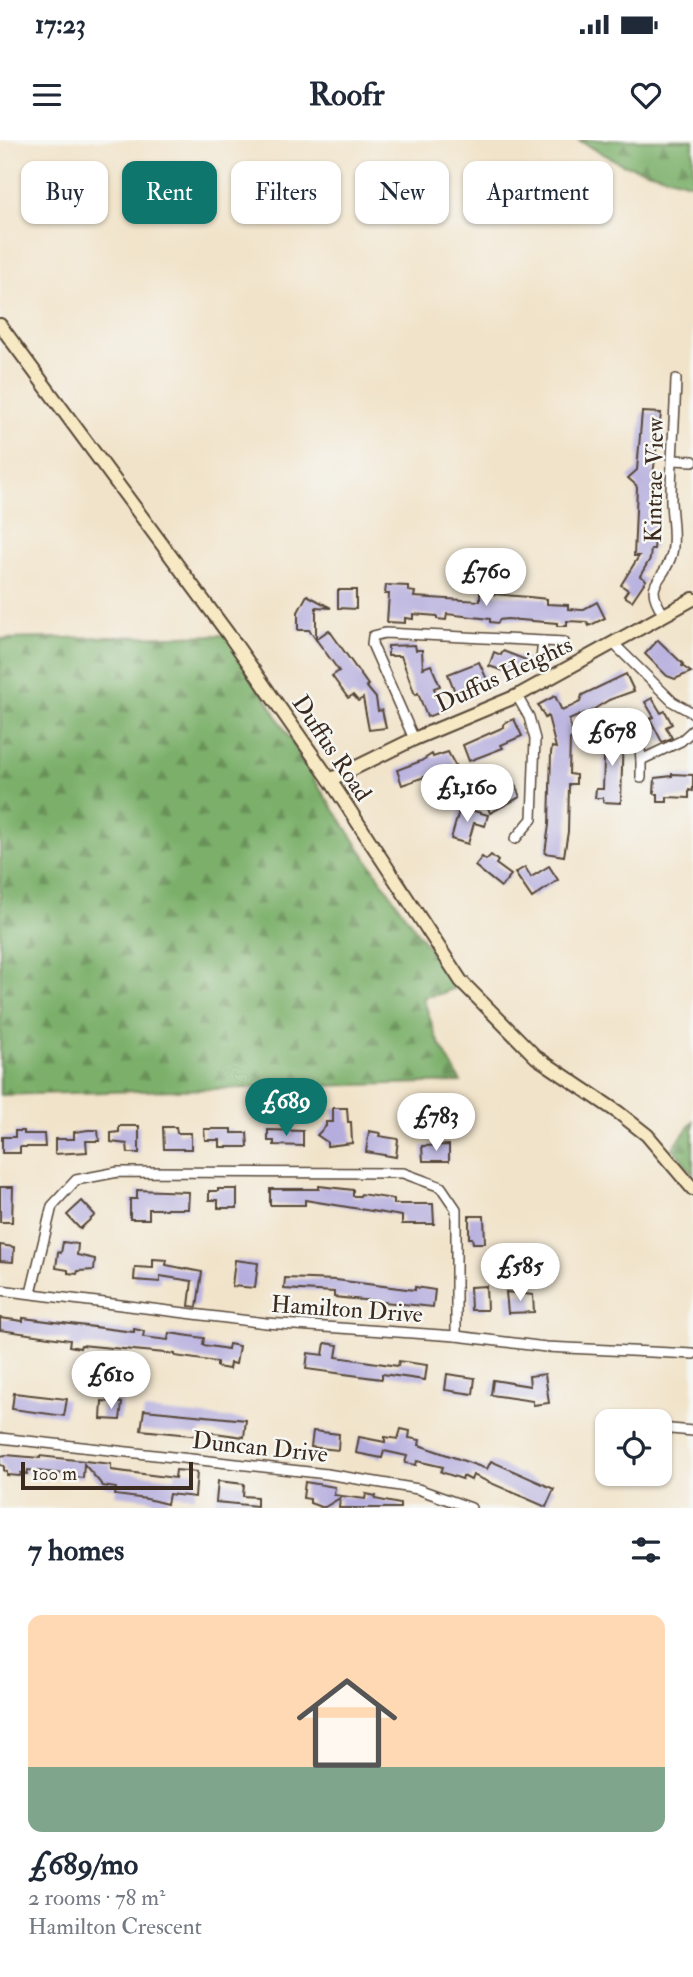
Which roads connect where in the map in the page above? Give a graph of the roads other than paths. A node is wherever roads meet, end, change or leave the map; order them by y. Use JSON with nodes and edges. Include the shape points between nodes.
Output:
{"nodes":[{"id":1,"x":0,"y":325,"type":"edge"},
{"id":2,"x":676,"y":379,"type":"dead end"},
{"id":3,"x":673,"y":460,"type":"junction"},
{"id":4,"x":693,"y":461,"type":"edge"},
{"id":5,"x":693,"y":599,"type":"edge"},
{"id":6,"x":664,"y":615,"type":"junction"},
{"id":7,"x":543,"y":641,"type":"junction"},
{"id":8,"x":564,"y":642,"type":"dead end"},
{"id":9,"x":614,"y":644,"type":"junction"},
{"id":10,"x":541,"y":659,"type":"dead end"},
{"id":11,"x":517,"y":696,"type":"junction"},
{"id":12,"x":693,"y":713,"type":"edge"},
{"id":13,"x":693,"y":730,"type":"edge"},
{"id":14,"x":639,"y":738,"type":"dead end"},
{"id":15,"x":414,"y":740,"type":"junction"},
{"id":16,"x":641,"y":760,"type":"junction"},
{"id":17,"x":641,"y":778,"type":"dead end"},
{"id":18,"x":330,"y":780,"type":"junction"},
{"id":19,"x":515,"y":839,"type":"dead end"},
{"id":20,"x":693,"y":1189,"type":"edge"},
{"id":21,"x":0,"y":1290,"type":"edge"},
{"id":22,"x":31,"y":1293,"type":"junction"},
{"id":23,"x":456,"y":1336,"type":"junction"},
{"id":24,"x":693,"y":1354,"type":"edge"},
{"id":25,"x":672,"y":1429,"type":"edge"},
{"id":26,"x":693,"y":1431,"type":"edge"},
{"id":27,"x":0,"y":1438,"type":"edge"},
{"id":28,"x":471,"y":1508,"type":"edge"}],
"edges":[{"from":1,"to":18,"type":"main road","name":"Duffus Road"},
{"from":2,"to":3,"type":"street","name":"Kintrae View"},
{"from":3,"to":4,"type":"street"},
{"from":3,"to":6,"type":"street","name":"Kintrae View","via":[[672,552],[653,590]]},
{"from":5,"to":6,"type":"main road","name":"Duffus Heights"},
{"from":6,"to":9,"type":"main road","name":"Duffus Heights"},
{"from":7,"to":8,"type":"street"},
{"from":7,"to":10,"type":"street"},
{"from":7,"to":15,"type":"street","via":[[373,636],[372,644]]},
{"from":9,"to":11,"type":"main road","name":"Duffus Heights"},
{"from":9,"to":12,"type":"street","via":[[673,702]]},
{"from":11,"to":15,"type":"main road","name":"Duffus Heights"},
{"from":11,"to":19,"type":"street","via":[[535,739],[532,819]]},
{"from":13,"to":16,"type":"street","via":[[681,741]]},
{"from":14,"to":16,"type":"street"},
{"from":15,"to":18,"type":"main road","name":"Duffus Heights"},
{"from":16,"to":17,"type":"street"},
{"from":18,"to":20,"type":"main road","name":"Duffus Road","via":[[461,981],[536,1057],[647,1135]]},
{"from":21,"to":22,"type":"street","name":"Hamilton Drive"},
{"from":22,"to":23,"type":"street","name":"Hamilton Drive","via":[[266,1323]]},
{"from":22,"to":23,"type":"street","via":[[52,1206],[76,1180],[118,1172],[402,1173],[441,1187],[456,1209]]},
{"from":23,"to":24,"type":"street","name":"Hamilton Drive","via":[[546,1347]]},
{"from":25,"to":26,"type":"street"},
{"from":27,"to":28,"type":"street","name":"Duncan Drive","via":[[327,1474],[418,1489]]}]}
